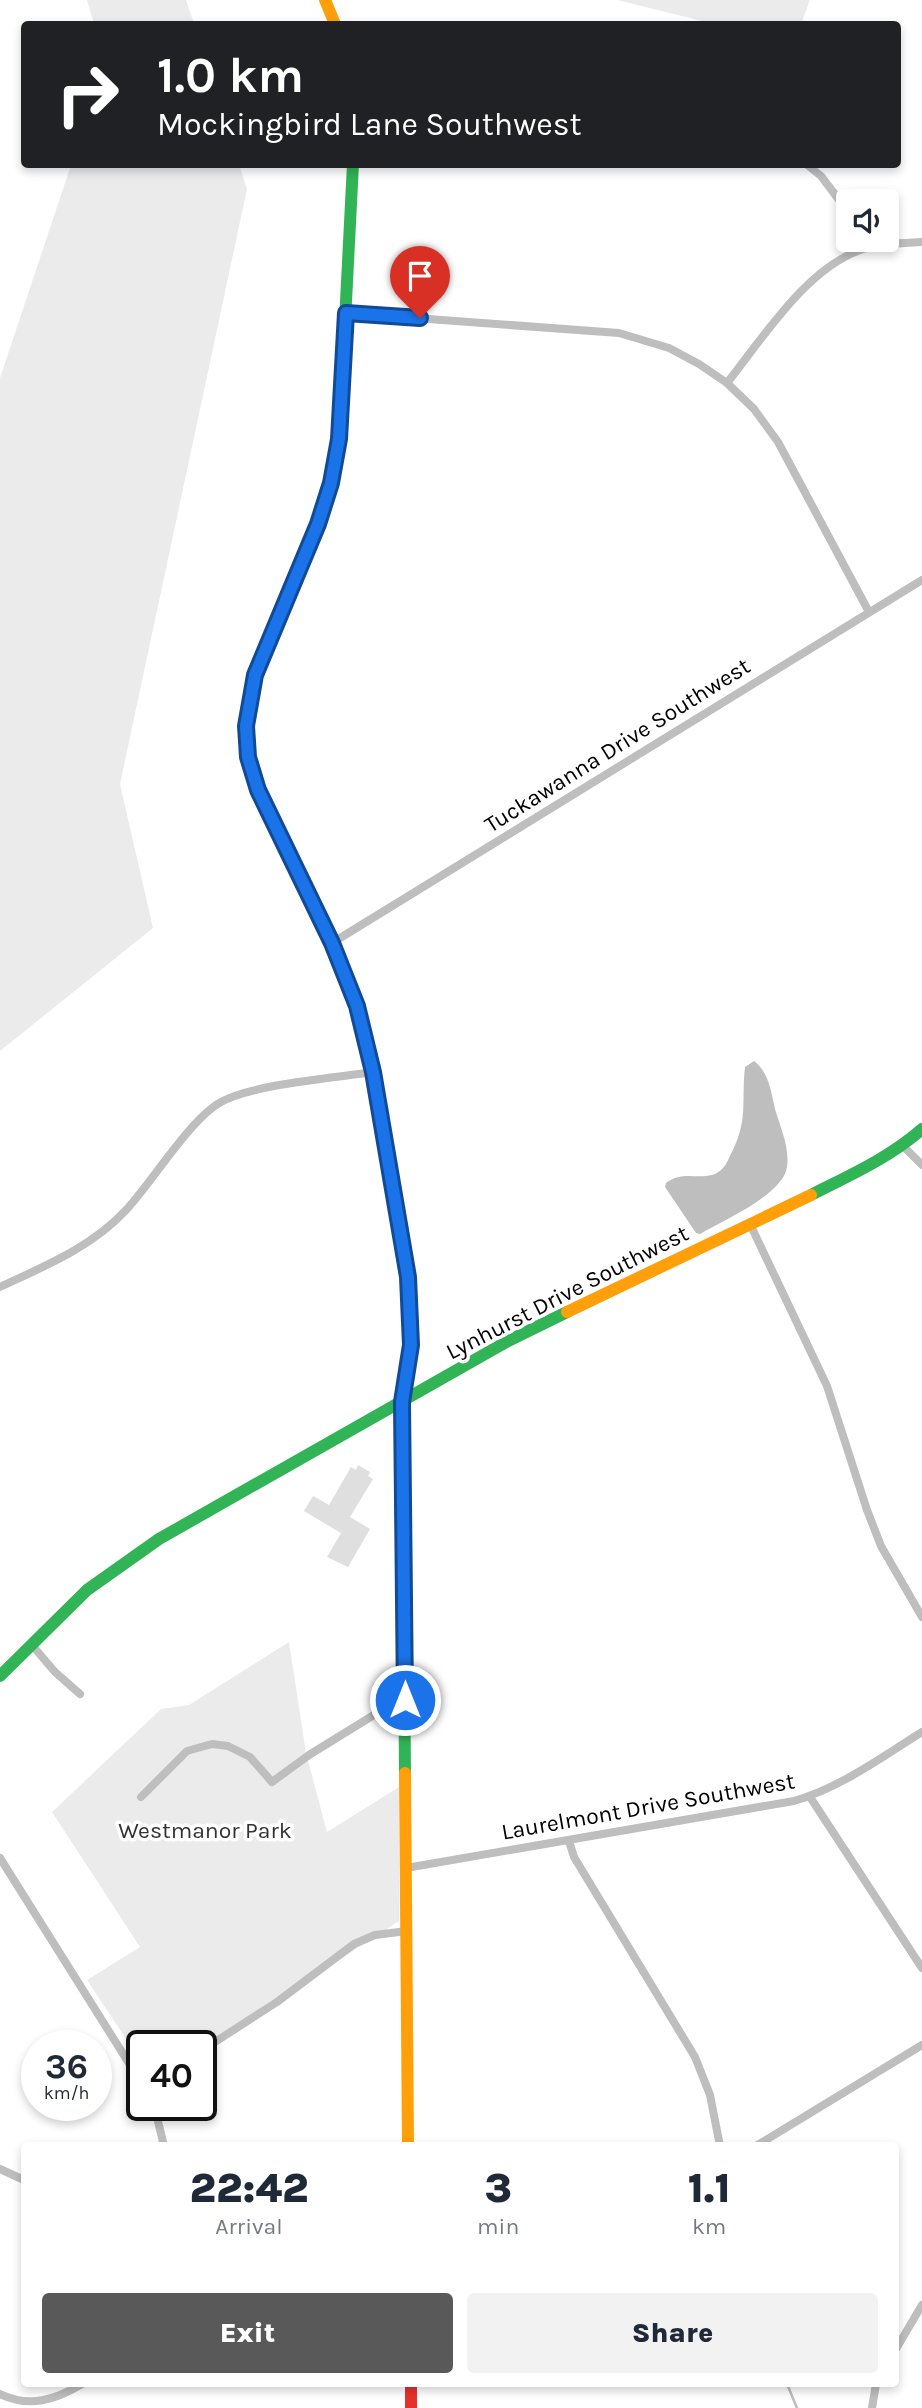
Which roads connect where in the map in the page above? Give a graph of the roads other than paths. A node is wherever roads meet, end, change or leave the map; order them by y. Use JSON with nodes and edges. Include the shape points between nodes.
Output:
{"nodes":[{"id":1,"x":325,"y":0,"type":"edge"},
{"id":2,"x":334,"y":21,"type":"edge"},
{"id":3,"x":353,"y":168,"type":"edge"},
{"id":4,"x":811,"y":168,"type":"edge"},
{"id":5,"x":836,"y":196,"type":"edge"},
{"id":6,"x":922,"y":242,"type":"edge"},
{"id":7,"x":899,"y":243,"type":"edge"},
{"id":8,"x":850,"y":252,"type":"edge"},
{"id":9,"x":346,"y":313,"type":"junction"},
{"id":10,"x":727,"y":383,"type":"junction"},
{"id":11,"x":922,"y":580,"type":"edge"},
{"id":12,"x":869,"y":612,"type":"junction"},
{"id":13,"x":332,"y":943,"type":"junction"},
{"id":14,"x":373,"y":1072,"type":"junction"},
{"id":15,"x":922,"y":1129,"type":"edge"},
{"id":16,"x":903,"y":1146,"type":"junction"},
{"id":17,"x":922,"y":1165,"type":"edge"},
{"id":18,"x":750,"y":1224,"type":"junction"},
{"id":19,"x":0,"y":1287,"type":"edge"},
{"id":20,"x":402,"y":1402,"type":"junction"},
{"id":21,"x":922,"y":1617,"type":"edge"},
{"id":22,"x":31,"y":1644,"type":"junction"},
{"id":23,"x":0,"y":1676,"type":"edge"},
{"id":24,"x":80,"y":1693,"type":"dead end"},
{"id":25,"x":405,"y":1700,"type":"junction"},
{"id":26,"x":922,"y":1732,"type":"edge"},
{"id":27,"x":141,"y":1797,"type":"dead end"},
{"id":28,"x":810,"y":1797,"type":"junction"},
{"id":29,"x":569,"y":1841,"type":"junction"},
{"id":30,"x":0,"y":1858,"type":"edge"},
{"id":31,"x":406,"y":1868,"type":"junction"},
{"id":32,"x":407,"y":1931,"type":"junction"},
{"id":33,"x":922,"y":1968,"type":"edge"},
{"id":34,"x":217,"y":2041,"type":"edge"},
{"id":35,"x":922,"y":2045,"type":"edge"},
{"id":36,"x":126,"y":2059,"type":"edge"},
{"id":37,"x":158,"y":2121,"type":"edge"},
{"id":38,"x":163,"y":2142,"type":"edge"},
{"id":39,"x":408,"y":2142,"type":"edge"},
{"id":40,"x":719,"y":2142,"type":"edge"},
{"id":41,"x":763,"y":2142,"type":"edge"},
{"id":42,"x":0,"y":2169,"type":"edge"},
{"id":43,"x":21,"y":2179,"type":"edge"},
{"id":44,"x":922,"y":2305,"type":"edge"},
{"id":45,"x":899,"y":2344,"type":"edge"},
{"id":46,"x":77,"y":2387,"type":"edge"},
{"id":47,"x":411,"y":2387,"type":"edge"},
{"id":48,"x":876,"y":2387,"type":"edge"},
{"id":49,"x":0,"y":2395,"type":"edge"},
{"id":50,"x":411,"y":2408,"type":"edge"},
{"id":51,"x":872,"y":2408,"type":"edge"}],
"edges":[{"from":1,"to":2,"type":"street"},
{"from":3,"to":9,"type":"street"},
{"from":4,"to":5,"type":"street"},
{"from":6,"to":7,"type":"street"},
{"from":8,"to":10,"type":"street","via":[[805,286]]},
{"from":9,"to":10,"type":"street","via":[[619,333],[674,350]]},
{"from":9,"to":13,"type":"street","via":[[339,439],[331,483],[255,675],[246,726],[248,757],[258,790]]},
{"from":10,"to":12,"type":"street","via":[[778,442]]},
{"from":11,"to":12,"type":"street","name":"Tuckawanna Drive Southwest"},
{"from":12,"to":13,"type":"street","name":"Tuckawanna Drive Southwest"},
{"from":13,"to":14,"type":"street","via":[[357,1006]]},
{"from":14,"to":19,"type":"street","via":[[262,1090],[220,1102],[109,1227],[61,1258]]},
{"from":14,"to":20,"type":"street","via":[[412,1308]]},
{"from":15,"to":16,"type":"street","name":"Lynhurst Drive Southwest"},
{"from":16,"to":17,"type":"street"},
{"from":16,"to":18,"type":"street","name":"Lynhurst Drive Southwest"},
{"from":18,"to":20,"type":"street","name":"Lynhurst Drive Southwest","via":[[508,1341]]},
{"from":18,"to":21,"type":"street","via":[[827,1386],[881,1546]]},
{"from":20,"to":22,"type":"street","name":"Lynhurst Drive Southwest","via":[[140,1551],[87,1590]]},
{"from":20,"to":25,"type":"street"},
{"from":22,"to":23,"type":"street","name":"Lynhurst Drive Southwest"},
{"from":22,"to":24,"type":"street"},
{"from":25,"to":27,"type":"street","via":[[390,1705],[272,1782],[250,1756],[212,1744],[187,1751]]},
{"from":25,"to":31,"type":"street"},
{"from":26,"to":28,"type":"street","name":"Laurelmont Drive Southwest"},
{"from":28,"to":29,"type":"street","name":"Laurelmont Drive Southwest"},
{"from":28,"to":33,"type":"street"},
{"from":29,"to":31,"type":"street","name":"Laurelmont Drive Southwest"},
{"from":29,"to":40,"type":"street","via":[[573,1857],[695,2057],[710,2095]]},
{"from":30,"to":36,"type":"street"},
{"from":31,"to":32,"type":"street"},
{"from":32,"to":34,"type":"street","via":[[375,1935],[354,1944]]},
{"from":32,"to":39,"type":"street"},
{"from":35,"to":41,"type":"street"},
{"from":37,"to":38,"type":"street"},
{"from":42,"to":43,"type":"street"},
{"from":44,"to":45,"type":"street"},
{"from":46,"to":49,"type":"street","via":[[56,2400],[34,2405]]},
{"from":47,"to":50,"type":"street"},
{"from":48,"to":51,"type":"street"}]}
